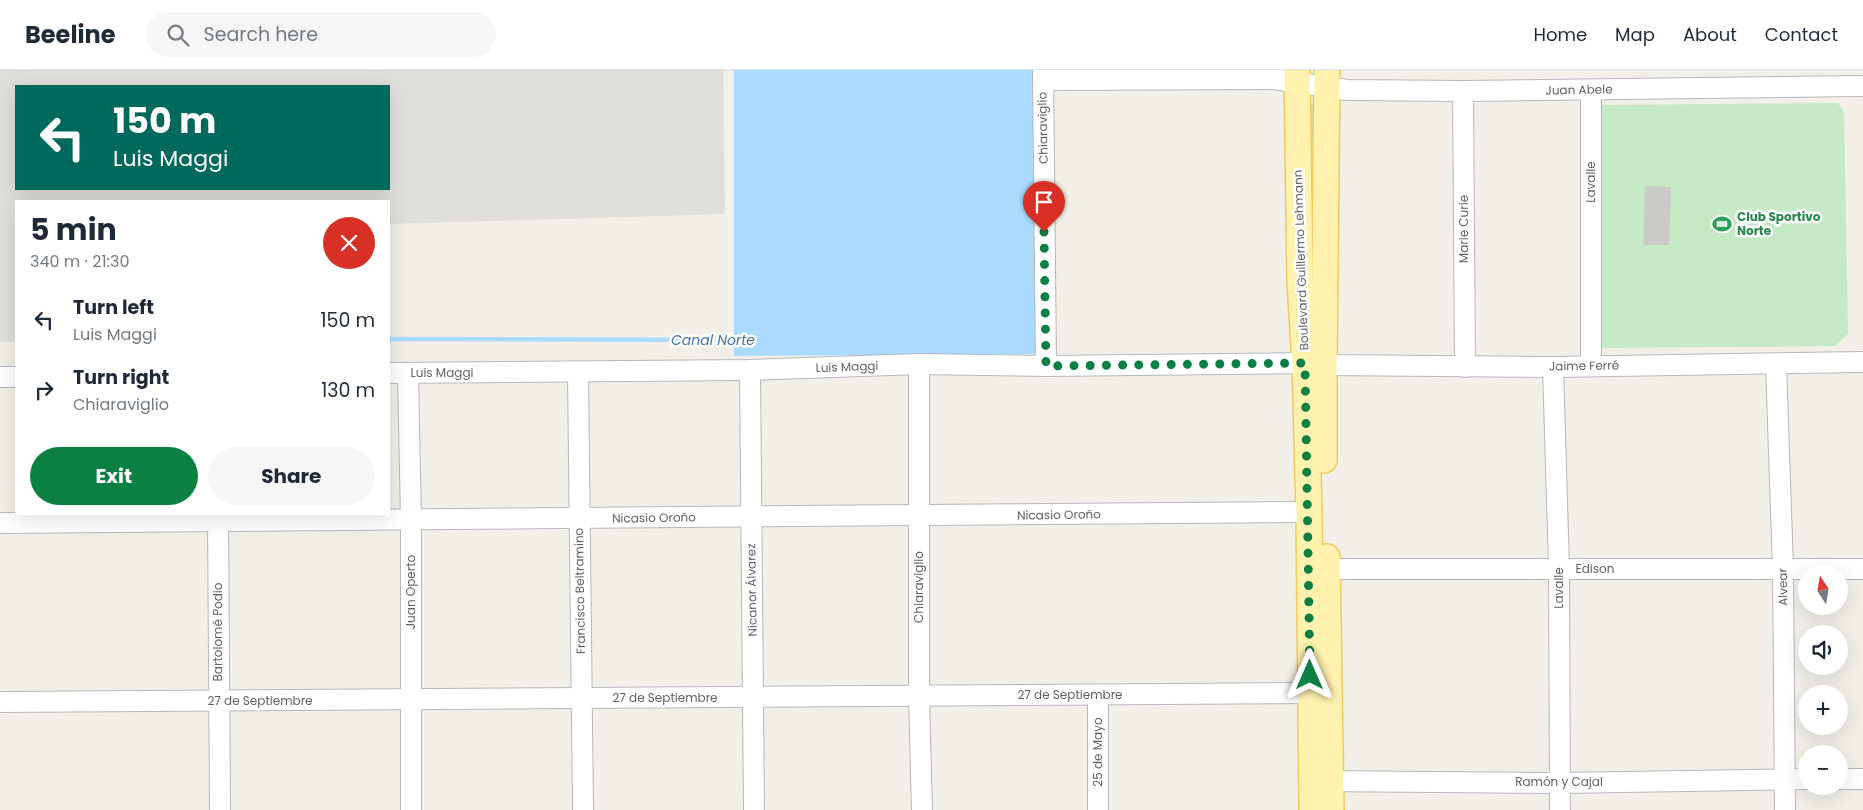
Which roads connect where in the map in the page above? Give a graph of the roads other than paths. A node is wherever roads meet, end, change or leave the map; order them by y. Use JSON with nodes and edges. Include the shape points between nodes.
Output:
{"nodes":[{"id":1,"x":1043,"y":75,"type":"edge"},
{"id":2,"x":1297,"y":76,"type":"edge"},
{"id":3,"x":1328,"y":79,"type":"edge"},
{"id":4,"x":1863,"y":86,"type":"edge"},
{"id":5,"x":1591,"y":90,"type":"junction"},
{"id":6,"x":1463,"y":91,"type":"junction"},
{"id":7,"x":1863,"y":362,"type":"edge"},
{"id":8,"x":919,"y":364,"type":"junction"},
{"id":9,"x":1314,"y":364,"type":"junction"},
{"id":10,"x":1776,"y":364,"type":"junction"},
{"id":11,"x":1591,"y":365,"type":"junction"},
{"id":12,"x":1046,"y":366,"type":"junction"},
{"id":13,"x":1465,"y":367,"type":"junction"},
{"id":14,"x":1553,"y":367,"type":"junction"},
{"id":15,"x":750,"y":370,"type":"junction"},
{"id":16,"x":578,"y":372,"type":"junction"},
{"id":17,"x":399,"y":373,"type":"edge"},
{"id":18,"x":0,"y":377,"type":"edge"},
{"id":19,"x":15,"y":377,"type":"edge"},
{"id":20,"x":1309,"y":512,"type":"junction"},
{"id":21,"x":752,"y":516,"type":"junction"},
{"id":22,"x":218,"y":517,"type":"edge"},
{"id":23,"x":919,"y":517,"type":"junction"},
{"id":24,"x":580,"y":519,"type":"junction"},
{"id":25,"x":411,"y":520,"type":"junction"},
{"id":26,"x":0,"y":523,"type":"edge"},
{"id":27,"x":1559,"y":568,"type":"junction"},
{"id":28,"x":1327,"y":569,"type":"junction"},
{"id":29,"x":1863,"y":569,"type":"edge"},
{"id":30,"x":1783,"y":570,"type":"junction"},
{"id":31,"x":1320,"y":693,"type":"junction"},
{"id":32,"x":1098,"y":695,"type":"junction"},
{"id":33,"x":920,"y":696,"type":"junction"},
{"id":34,"x":753,"y":698,"type":"junction"},
{"id":35,"x":582,"y":699,"type":"junction"},
{"id":36,"x":411,"y":700,"type":"junction"},
{"id":37,"x":219,"y":701,"type":"junction"},
{"id":38,"x":0,"y":702,"type":"edge"},
{"id":39,"x":1784,"y":779,"type":"junction"},
{"id":40,"x":1798,"y":779,"type":"edge"},
{"id":41,"x":1848,"y":779,"type":"edge"},
{"id":42,"x":1863,"y":779,"type":"edge"},
{"id":43,"x":1321,"y":782,"type":"junction"},
{"id":44,"x":1560,"y":783,"type":"junction"},
{"id":45,"x":220,"y":810,"type":"edge"},
{"id":46,"x":411,"y":810,"type":"edge"},
{"id":47,"x":583,"y":810,"type":"edge"},
{"id":48,"x":754,"y":810,"type":"edge"},
{"id":49,"x":922,"y":810,"type":"edge"},
{"id":50,"x":1098,"y":810,"type":"edge"},
{"id":51,"x":1312,"y":810,"type":"edge"},
{"id":52,"x":1331,"y":810,"type":"edge"},
{"id":53,"x":1560,"y":810,"type":"edge"},
{"id":54,"x":1785,"y":810,"type":"edge"}],
"edges":[{"from":1,"to":2,"type":"street","name":"Juan Abele","via":[[1274,79]]},
{"from":1,"to":12,"type":"street","name":"Chiaraviglio"},
{"from":2,"to":3,"type":"street","name":"Juan Abele"},
{"from":2,"to":9,"type":"main road","name":"Boulevard Guillermo Lehmann","via":[[1300,282]]},
{"from":3,"to":6,"type":"street","name":"Juan Abele","via":[[1347,90]]},
{"from":3,"to":9,"type":"main road","name":"Boulevard Guillermo Lehmann"},
{"from":4,"to":5,"type":"street","name":"Juan Abele"},
{"from":5,"to":6,"type":"street","name":"Juan Abele"},
{"from":5,"to":11,"type":"street","name":"Lavalle"},
{"from":6,"to":13,"type":"street","name":"Marie Curie"},
{"from":7,"to":10,"type":"street","name":"Jaime Ferré"},
{"from":8,"to":12,"type":"street","name":"Luis Maggi"},
{"from":8,"to":15,"type":"street","name":"Luis Maggi"},
{"from":8,"to":23,"type":"street","name":"Chiaraviglio"},
{"from":9,"to":12,"type":"street","name":"Luis Maggi"},
{"from":9,"to":13,"type":"street","name":"Jaime Ferré"},
{"from":9,"to":20,"type":"main road","name":"Boulevard Guillermo Lehmann"},
{"from":9,"to":28,"type":"main road","name":"Boulevard Guillermo Lehmann"},
{"from":10,"to":11,"type":"street","name":"Jaime Ferré"},
{"from":10,"to":30,"type":"street","name":"Alvear"},
{"from":11,"to":14,"type":"street","name":"Jaime Ferré"},
{"from":13,"to":14,"type":"street","name":"Jaime Ferré"},
{"from":14,"to":27,"type":"street","name":"Lavalle"},
{"from":15,"to":16,"type":"street","name":"Luis Maggi"},
{"from":15,"to":21,"type":"street","name":"Nicanor Álvarez"},
{"from":16,"to":17,"type":"street","name":"Luis Maggi"},
{"from":16,"to":24,"type":"street","name":"Francisco Beltramino"},
{"from":17,"to":25,"type":"street","name":"Juan Operto"},
{"from":18,"to":19,"type":"street"},
{"from":20,"to":23,"type":"street","name":"Nicasio Oroño"},
{"from":20,"to":31,"type":"main road","name":"Boulevard Guillermo Lehmann"},
{"from":21,"to":23,"type":"street","name":"Nicasio Oroño"},
{"from":21,"to":24,"type":"street","name":"Nicasio Oroño"},
{"from":21,"to":34,"type":"street","name":"Nicanor Álvarez"},
{"from":22,"to":25,"type":"street","name":"Nicasio Oroño"},
{"from":22,"to":26,"type":"street","name":"Nicasio Oroño"},
{"from":22,"to":37,"type":"street","name":"Bartolomé Podio"},
{"from":23,"to":33,"type":"street","name":"Chiaraviglio"},
{"from":24,"to":25,"type":"street","name":"Nicasio Oroño"},
{"from":24,"to":35,"type":"street","name":"Francisco Beltramino"},
{"from":25,"to":36,"type":"street","name":"Juan Operto"},
{"from":27,"to":28,"type":"street","name":"Edison"},
{"from":27,"to":30,"type":"street","name":"Edison"},
{"from":27,"to":44,"type":"street","name":"Lavalle"},
{"from":28,"to":31,"type":"main road","name":"Boulevard Guillermo Lehmann"},
{"from":29,"to":30,"type":"street","name":"Edison"},
{"from":30,"to":39,"type":"street","name":"Alvear"},
{"from":31,"to":32,"type":"street","name":"27 de Septiembre"},
{"from":31,"to":43,"type":"main road","name":"Boulevard Guillermo Lehmann"},
{"from":32,"to":33,"type":"street","name":"27 de Septiembre"},
{"from":32,"to":50,"type":"street","name":"25 de Mayo"},
{"from":33,"to":34,"type":"street","name":"27 de Septiembre"},
{"from":33,"to":49,"type":"street","name":"Chiaraviglio"},
{"from":34,"to":35,"type":"street","name":"27 de Septiembre"},
{"from":34,"to":48,"type":"street","name":"Nicanor Álvarez"},
{"from":35,"to":36,"type":"street","name":"27 de Septiembre"},
{"from":35,"to":47,"type":"street","name":"Francisco Beltramino"},
{"from":36,"to":37,"type":"street","name":"27 de Septiembre"},
{"from":36,"to":46,"type":"street","name":"Juan Operto"},
{"from":37,"to":38,"type":"street","name":"27 de Septiembre"},
{"from":37,"to":45,"type":"street","name":"Bartolomé Podio"},
{"from":39,"to":40,"type":"street","name":"Ramón y Cajal"},
{"from":39,"to":44,"type":"street","name":"Ramón y Cajal"},
{"from":39,"to":54,"type":"street","name":"Alvear"},
{"from":41,"to":42,"type":"street"},
{"from":43,"to":44,"type":"street","name":"Ramón y Cajal"},
{"from":43,"to":51,"type":"main road","name":"Boulevard Guillermo Lehmann"},
{"from":43,"to":52,"type":"main road","name":"Boulevard Guillermo Lehmann"},
{"from":44,"to":53,"type":"street","name":"Lavalle"}]}
